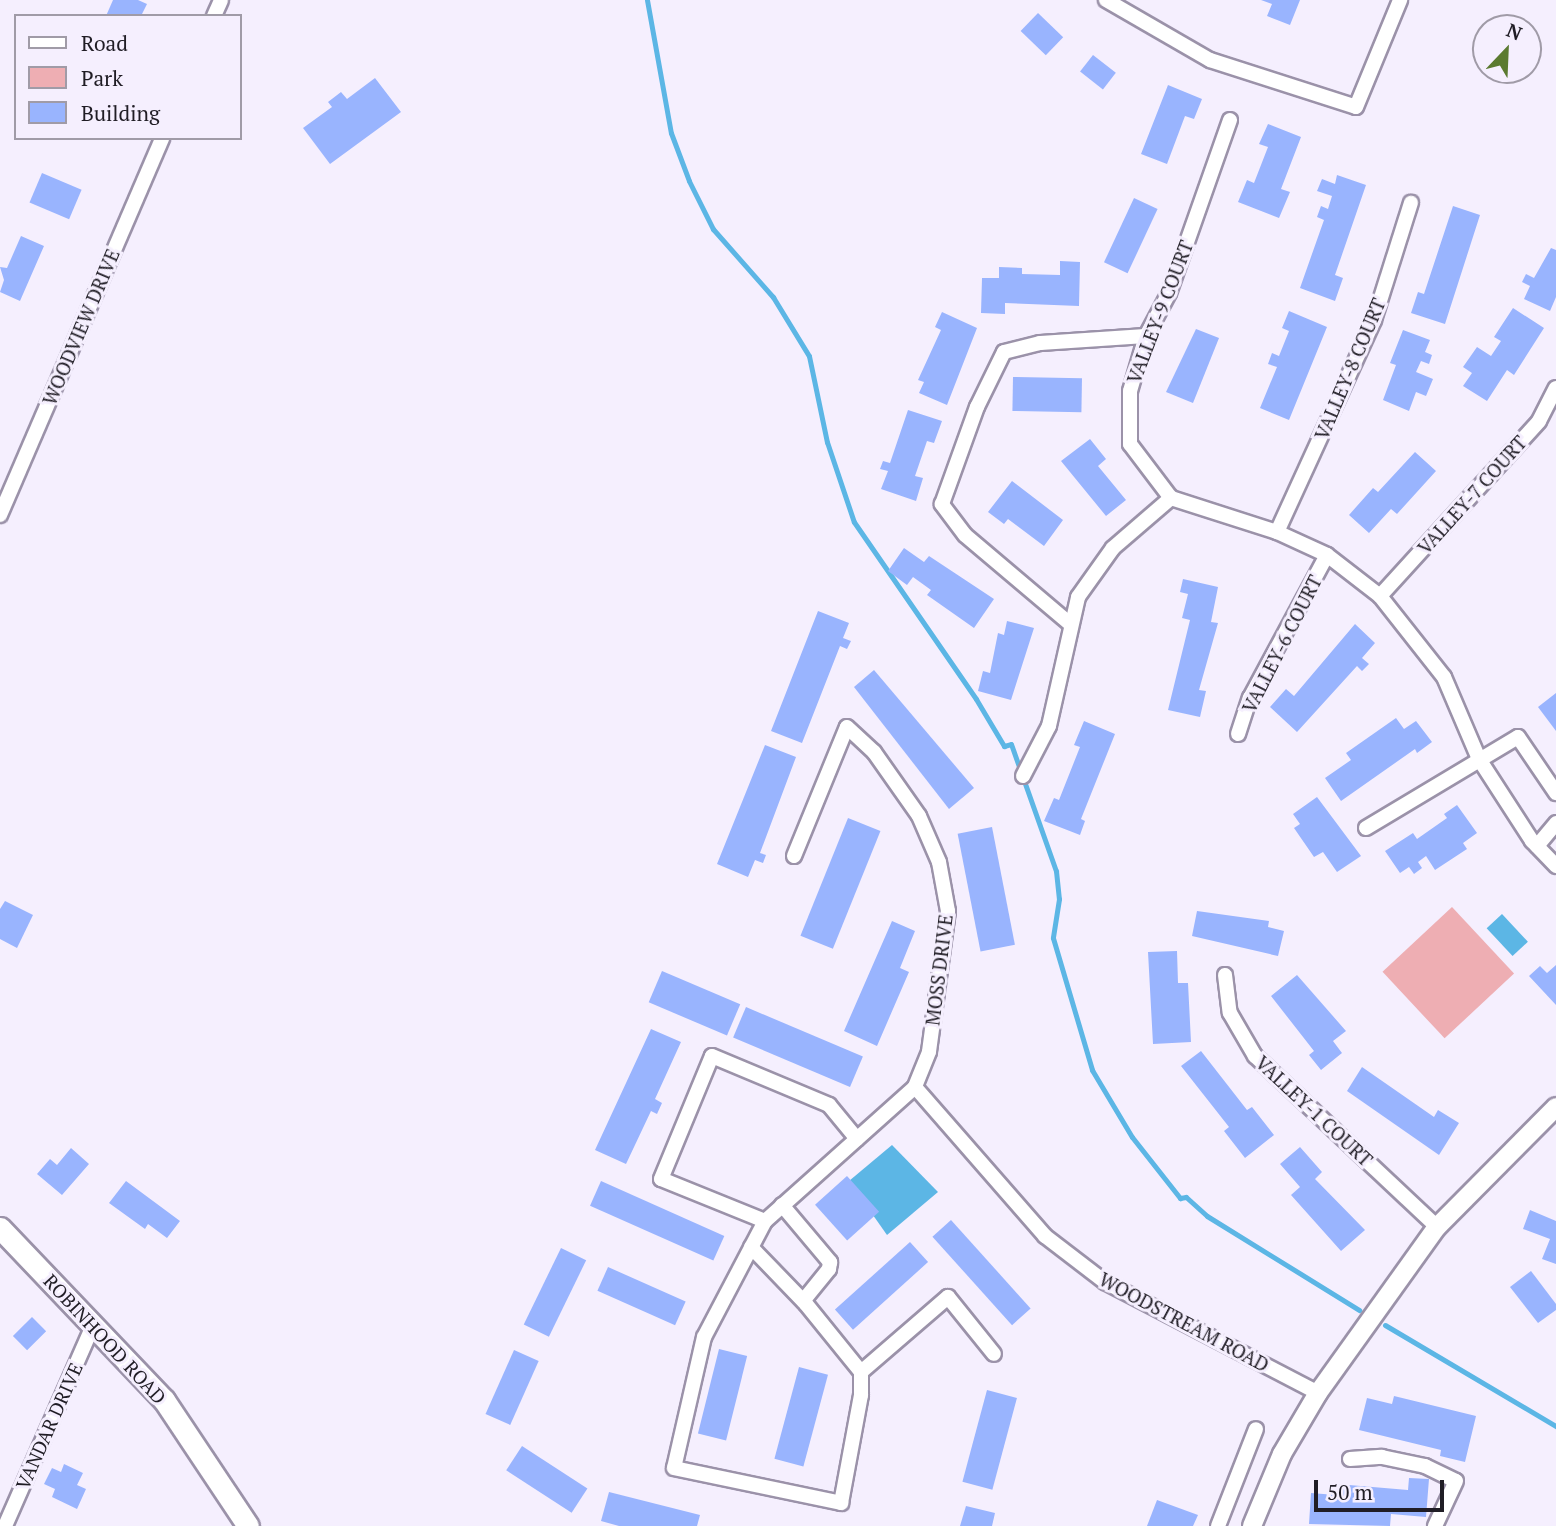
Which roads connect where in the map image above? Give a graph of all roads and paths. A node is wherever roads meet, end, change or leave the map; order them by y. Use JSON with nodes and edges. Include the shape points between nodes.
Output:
{"nodes":[{"id":1,"x":1107,"y":0,"type":"edge"},
{"id":2,"x":1400,"y":0,"type":"edge"},
{"id":3,"x":1230,"y":120,"type":"dead end"},
{"id":4,"x":161,"y":140,"type":"edge"},
{"id":5,"x":1411,"y":202,"type":"dead end"},
{"id":6,"x":1146,"y":336,"type":"junction"},
{"id":7,"x":1556,"y":388,"type":"edge"},
{"id":8,"x":1171,"y":498,"type":"junction"},
{"id":9,"x":0,"y":515,"type":"edge"},
{"id":10,"x":1277,"y":532,"type":"junction"},
{"id":11,"x":1327,"y":555,"type":"junction"},
{"id":12,"x":1380,"y":596,"type":"junction"},
{"id":13,"x":1069,"y":624,"type":"junction"},
{"id":14,"x":1238,"y":734,"type":"dead end"},
{"id":15,"x":1479,"y":759,"type":"junction"},
{"id":16,"x":1023,"y":776,"type":"dead end"},
{"id":17,"x":1556,"y":793,"type":"edge"},
{"id":18,"x":1556,"y":823,"type":"edge"},
{"id":19,"x":1366,"y":828,"type":"dead end"},
{"id":20,"x":1537,"y":846,"type":"junction"},
{"id":21,"x":794,"y":856,"type":"dead end"},
{"id":22,"x":1556,"y":866,"type":"edge"},
{"id":23,"x":1224,"y":975,"type":"dead end"},
{"id":24,"x":915,"y":1087,"type":"junction"},
{"id":25,"x":1556,"y":1107,"type":"edge"},
{"id":26,"x":857,"y":1139,"type":"junction"},
{"id":27,"x":782,"y":1205,"type":"junction"},
{"id":28,"x":765,"y":1221,"type":"junction"},
{"id":29,"x":1437,"y":1227,"type":"junction"},
{"id":30,"x":0,"y":1228,"type":"edge"},
{"id":31,"x":751,"y":1247,"type":"junction"},
{"id":32,"x":803,"y":1301,"type":"junction"},
{"id":33,"x":93,"y":1326,"type":"junction"},
{"id":34,"x":994,"y":1354,"type":"dead end"},
{"id":35,"x":861,"y":1372,"type":"junction"},
{"id":36,"x":1318,"y":1393,"type":"junction"},
{"id":37,"x":1256,"y":1429,"type":"dead end"},
{"id":38,"x":1350,"y":1459,"type":"dead end"},
{"id":39,"x":246,"y":1525,"type":"edge"},
{"id":40,"x":5,"y":1526,"type":"edge"},
{"id":41,"x":1218,"y":1526,"type":"edge"},
{"id":42,"x":1252,"y":1526,"type":"edge"},
{"id":43,"x":1435,"y":1526,"type":"edge"}],
"edges":[{"from":1,"to":2,"type":"street","via":[[1210,60],[1356,107]]},
{"from":3,"to":6,"type":"street","name":"VALLEY-9 COURT","via":[[1169,293]]},
{"from":4,"to":9,"type":"street","name":"WOODVIEW DRIVE"},
{"from":5,"to":10,"type":"street","name":"VALLEY-8 COURT","via":[[1374,320]]},
{"from":6,"to":8,"type":"street","name":"VALLEY-9 COURT","via":[[1130,391],[1130,444]]},
{"from":6,"to":13,"type":"street","via":[[1040,343],[1004,352],[977,407],[942,504],[965,535]]},
{"from":7,"to":12,"type":"street","name":"VALLEY-7 COURT","via":[[1539,421]]},
{"from":8,"to":10,"type":"street"},
{"from":8,"to":13,"type":"street","via":[[1095,569]]},
{"from":10,"to":11,"type":"street"},
{"from":11,"to":12,"type":"street"},
{"from":11,"to":14,"type":"street","name":"VALLEY-6 COURT","via":[[1250,698]]},
{"from":12,"to":15,"type":"street","via":[[1444,677]]},
{"from":13,"to":16,"type":"street","via":[[1049,726]]},
{"from":15,"to":17,"type":"street","via":[[1518,737]]},
{"from":15,"to":19,"type":"street"},
{"from":15,"to":20,"type":"street"},
{"from":18,"to":20,"type":"street"},
{"from":20,"to":22,"type":"street"},
{"from":21,"to":24,"type":"street","name":"MOSS DRIVE","via":[[847,727],[874,752],[919,816],[939,862],[948,911],[929,1052]]},
{"from":23,"to":29,"type":"street","name":"VALLEY-1 COURT","via":[[1230,1013],[1255,1056]]},
{"from":24,"to":26,"type":"street"},
{"from":24,"to":36,"type":"street","name":"WOODSTREAM ROAD","via":[[1045,1236],[1105,1282]]},
{"from":25,"to":29,"type":"street"},
{"from":26,"to":27,"type":"street"},
{"from":26,"to":28,"type":"street","via":[[829,1105],[712,1056],[661,1180]]},
{"from":27,"to":28,"type":"street"},
{"from":27,"to":32,"type":"street","via":[[830,1262]]},
{"from":28,"to":31,"type":"street"},
{"from":29,"to":36,"type":"street"},
{"from":30,"to":33,"type":"main road","name":"ROBINHOOD ROAD"},
{"from":31,"to":32,"type":"street"},
{"from":31,"to":35,"type":"street","via":[[705,1337],[674,1468],[841,1503]]},
{"from":32,"to":35,"type":"street"},
{"from":33,"to":39,"type":"main road","name":"ROBINHOOD ROAD","via":[[164,1400]]},
{"from":33,"to":40,"type":"street","name":"VANDAR DRIVE"},
{"from":34,"to":35,"type":"street","via":[[948,1297]]},
{"from":36,"to":42,"type":"street","via":[[1282,1454]]},
{"from":37,"to":41,"type":"street"},
{"from":38,"to":43,"type":"street","via":[[1382,1457],[1425,1466],[1456,1481]]}]}
